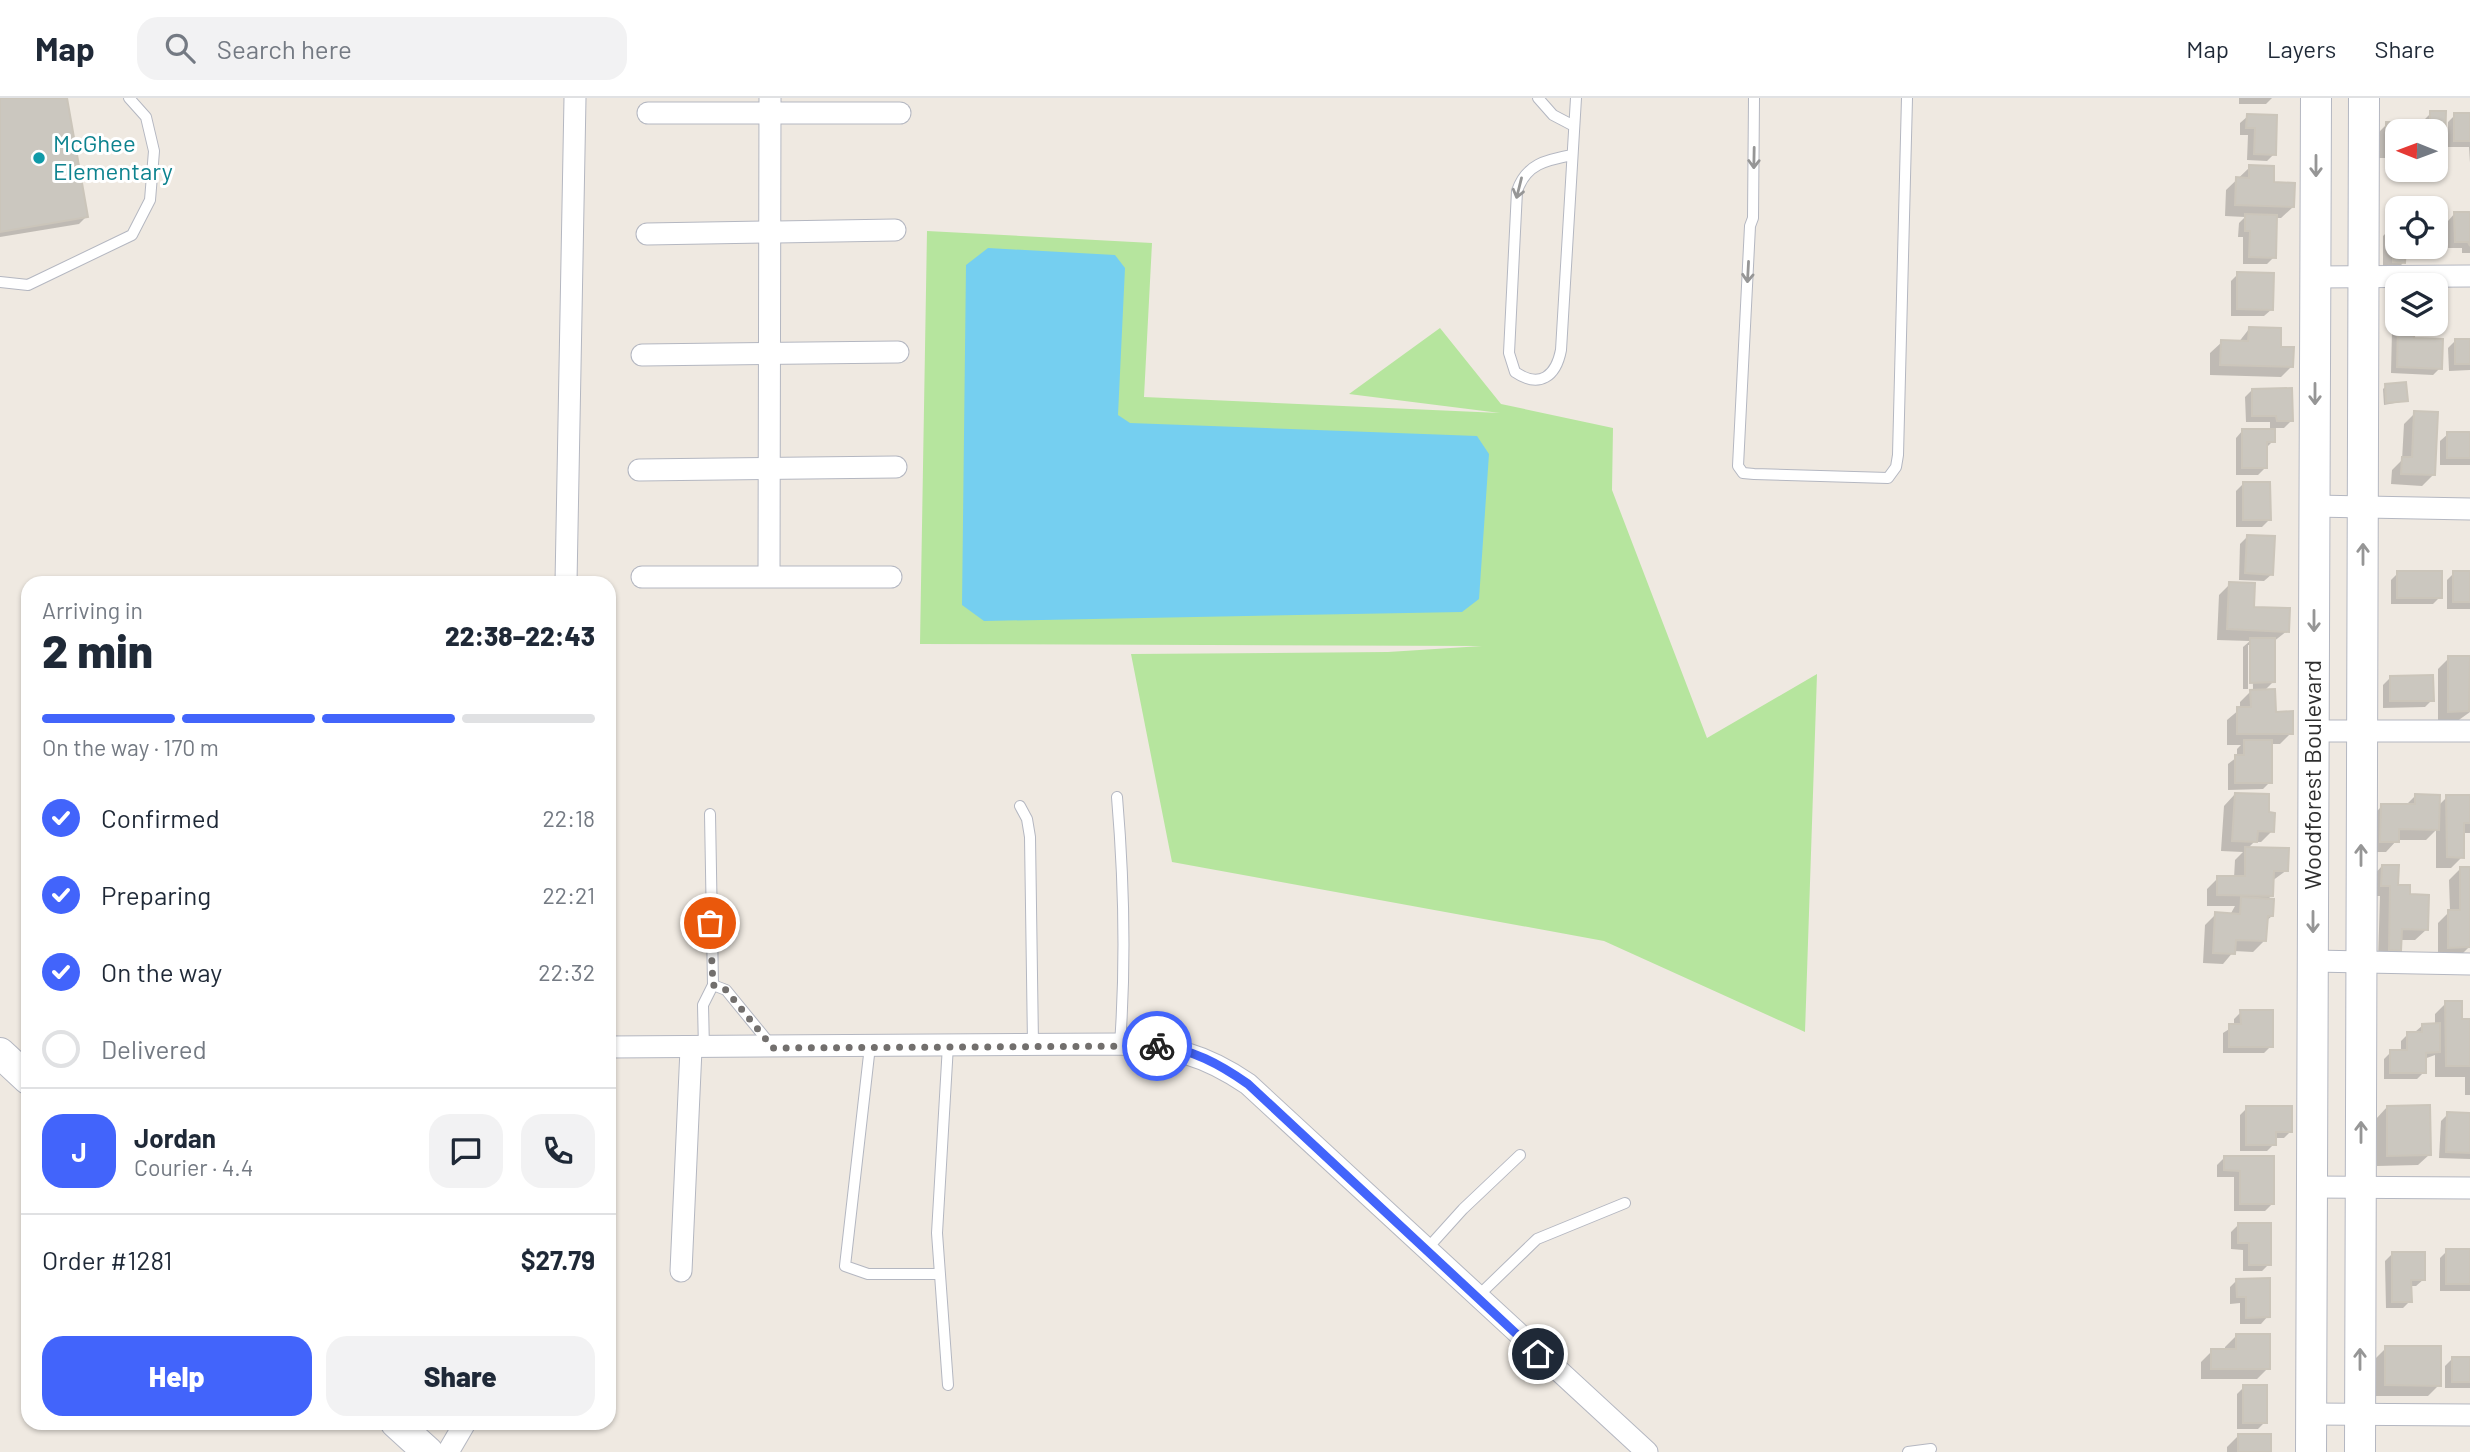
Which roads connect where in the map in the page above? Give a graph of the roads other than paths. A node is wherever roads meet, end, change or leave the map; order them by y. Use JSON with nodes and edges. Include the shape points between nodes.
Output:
{"nodes":[{"id":1,"x":129,"y":98,"type":"edge"},
{"id":2,"x":575,"y":98,"type":"edge"},
{"id":3,"x":1538,"y":98,"type":"edge"},
{"id":4,"x":1576,"y":98,"type":"edge"},
{"id":5,"x":1754,"y":98,"type":"edge"},
{"id":6,"x":1907,"y":98,"type":"edge"},
{"id":7,"x":2316,"y":98,"type":"edge"},
{"id":8,"x":2364,"y":98,"type":"edge"},
{"id":9,"x":770,"y":106,"type":"edge"},
{"id":10,"x":648,"y":113,"type":"dead end"},
{"id":11,"x":900,"y":113,"type":"dead end"},
{"id":12,"x":1574,"y":126,"type":"junction"},
{"id":13,"x":1572,"y":155,"type":"junction"},
{"id":14,"x":895,"y":230,"type":"dead end"},
{"id":15,"x":770,"y":231,"type":"junction"},
{"id":16,"x":647,"y":234,"type":"dead end"},
{"id":17,"x":2470,"y":276,"type":"edge"},
{"id":18,"x":2315,"y":277,"type":"junction"},
{"id":19,"x":2364,"y":277,"type":"junction"},
{"id":20,"x":0,"y":282,"type":"edge"},
{"id":21,"x":898,"y":352,"type":"dead end"},
{"id":22,"x":770,"y":353,"type":"junction"},
{"id":23,"x":642,"y":355,"type":"dead end"},
{"id":24,"x":896,"y":467,"type":"dead end"},
{"id":25,"x":769,"y":468,"type":"junction"},
{"id":26,"x":639,"y":470,"type":"dead end"},
{"id":27,"x":2314,"y":506,"type":"junction"},
{"id":28,"x":2363,"y":507,"type":"junction"},
{"id":29,"x":2470,"y":509,"type":"edge"},
{"id":30,"x":566,"y":576,"type":"edge"},
{"id":31,"x":769,"y":576,"type":"junction"},
{"id":32,"x":642,"y":577,"type":"dead end"},
{"id":33,"x":891,"y":577,"type":"dead end"},
{"id":34,"x":2314,"y":731,"type":"junction"},
{"id":35,"x":2470,"y":731,"type":"edge"},
{"id":36,"x":2362,"y":732,"type":"junction"},
{"id":37,"x":1117,"y":797,"type":"dead end"},
{"id":38,"x":1020,"y":806,"type":"dead end"},
{"id":39,"x":710,"y":814,"type":"dead end"},
{"id":40,"x":2313,"y":961,"type":"junction"},
{"id":41,"x":2361,"y":962,"type":"junction"},
{"id":42,"x":2470,"y":964,"type":"edge"},
{"id":43,"x":713,"y":985,"type":"junction"},
{"id":44,"x":1033,"y":1044,"type":"junction"},
{"id":45,"x":1120,"y":1044,"type":"junction"},
{"id":46,"x":948,"y":1045,"type":"junction"},
{"id":47,"x":870,"y":1046,"type":"junction"},
{"id":48,"x":616,"y":1047,"type":"edge"},
{"id":49,"x":773,"y":1048,"type":"junction"},
{"id":50,"x":698,"y":1049,"type":"junction"},
{"id":51,"x":1520,"y":1155,"type":"dead end"},
{"id":52,"x":2312,"y":1187,"type":"junction"},
{"id":53,"x":2360,"y":1187,"type":"junction"},
{"id":54,"x":2470,"y":1188,"type":"edge"},
{"id":55,"x":1625,"y":1203,"type":"dead end"},
{"id":56,"x":1426,"y":1250,"type":"junction"},
{"id":57,"x":681,"y":1271,"type":"dead end"},
{"id":58,"x":939,"y":1275,"type":"junction"},
{"id":59,"x":1477,"y":1297,"type":"junction"},
{"id":60,"x":948,"y":1385,"type":"dead end"},
{"id":61,"x":2311,"y":1413,"type":"junction"},
{"id":62,"x":2360,"y":1414,"type":"junction"},
{"id":63,"x":2470,"y":1415,"type":"edge"},
{"id":64,"x":404,"y":1430,"type":"edge"},
{"id":65,"x":460,"y":1430,"type":"edge"},
{"id":66,"x":1931,"y":1449,"type":"dead end"},
{"id":67,"x":428,"y":1452,"type":"edge"},
{"id":68,"x":448,"y":1452,"type":"edge"},
{"id":69,"x":1647,"y":1452,"type":"edge"},
{"id":70,"x":1908,"y":1452,"type":"edge"},
{"id":71,"x":2311,"y":1452,"type":"edge"},
{"id":72,"x":2360,"y":1452,"type":"edge"}],
"edges":[{"from":1,"to":20,"type":"lane","via":[[146,117],[154,151],[150,200],[132,235],[28,285]]},
{"from":2,"to":30,"type":"street"},
{"from":3,"to":12,"type":"lane","via":[[1553,115]]},
{"from":4,"to":12,"type":"lane"},
{"from":5,"to":6,"type":"lane","one_way":true,"via":[[1753,218],[1738,466],[1742,473],[1888,478],[1898,455]]},
{"from":7,"to":18,"type":"main road","name":"Woodforest Boulevard","one_way":true},
{"from":8,"to":19,"type":"main road","name":"Woodforest Boulevard"},
{"from":9,"to":10,"type":"street"},
{"from":9,"to":11,"type":"street"},
{"from":9,"to":15,"type":"street"},
{"from":12,"to":13,"type":"lane"},
{"from":13,"to":13,"type":"lane","one_way":true,"via":[[1532,166],[1517,191],[1509,353],[1516,372],[1535,380],[1554,372],[1561,350]]},
{"from":14,"to":15,"type":"street"},
{"from":15,"to":16,"type":"street"},
{"from":15,"to":22,"type":"street"},
{"from":17,"to":19,"type":"street"},
{"from":18,"to":19,"type":"street"},
{"from":18,"to":27,"type":"main road","name":"Woodforest Boulevard","one_way":true},
{"from":19,"to":28,"type":"main road","name":"Woodforest Boulevard"},
{"from":21,"to":22,"type":"street"},
{"from":22,"to":23,"type":"street"},
{"from":22,"to":25,"type":"street"},
{"from":24,"to":25,"type":"street"},
{"from":25,"to":26,"type":"street"},
{"from":25,"to":31,"type":"street"},
{"from":27,"to":28,"type":"street"},
{"from":27,"to":34,"type":"main road","name":"Woodforest Boulevard","one_way":true},
{"from":28,"to":29,"type":"street"},
{"from":36,"to":28,"type":"main road","name":"Woodforest Boulevard","one_way":true},
{"from":31,"to":32,"type":"street"},
{"from":31,"to":33,"type":"street"},
{"from":34,"to":36,"type":"street"},
{"from":34,"to":40,"type":"main road","name":"Woodforest Boulevard","one_way":true},
{"from":35,"to":36,"type":"street"},
{"from":41,"to":36,"type":"main road","name":"Woodforest Boulevard","one_way":true},
{"from":37,"to":45,"type":"lane","via":[[1124,876]]},
{"from":38,"to":44,"type":"lane","via":[[1030,838]]},
{"from":39,"to":43,"type":"lane"},
{"from":40,"to":41,"type":"street"},
{"from":40,"to":52,"type":"main road","name":"Woodforest Boulevard"},
{"from":41,"to":42,"type":"street"},
{"from":53,"to":41,"type":"main road","name":"Woodforest Boulevard","one_way":true},
{"from":43,"to":49,"type":"lane","via":[[726,990]]},
{"from":43,"to":50,"type":"lane","via":[[703,1005]]},
{"from":44,"to":45,"type":"street"},
{"from":44,"to":46,"type":"street"},
{"from":45,"to":56,"type":"street","via":[[1164,1046],[1223,1066],[1265,1099]]},
{"from":46,"to":47,"type":"street"},
{"from":46,"to":58,"type":"lane","via":[[937,1233]]},
{"from":47,"to":49,"type":"street"},
{"from":47,"to":58,"type":"lane","via":[[845,1266],[868,1273]]},
{"from":48,"to":50,"type":"street"},
{"from":49,"to":50,"type":"street"},
{"from":50,"to":57,"type":"street"},
{"from":51,"to":56,"type":"lane"},
{"from":52,"to":53,"type":"street"},
{"from":52,"to":61,"type":"main road","name":"Woodforest Boulevard"},
{"from":53,"to":54,"type":"street"},
{"from":62,"to":53,"type":"main road","name":"Woodforest Boulevard","one_way":true},
{"from":55,"to":59,"type":"lane","via":[[1537,1239]]},
{"from":56,"to":59,"type":"street"},
{"from":58,"to":60,"type":"lane"},
{"from":59,"to":69,"type":"street"},
{"from":61,"to":62,"type":"street"},
{"from":61,"to":71,"type":"main road","name":"Woodforest Boulevard"},
{"from":62,"to":63,"type":"street"},
{"from":62,"to":72,"type":"main road","name":"Woodforest Boulevard"},
{"from":64,"to":67,"type":"main road"},
{"from":65,"to":68,"type":"street"},
{"from":66,"to":70,"type":"lane"}]}
